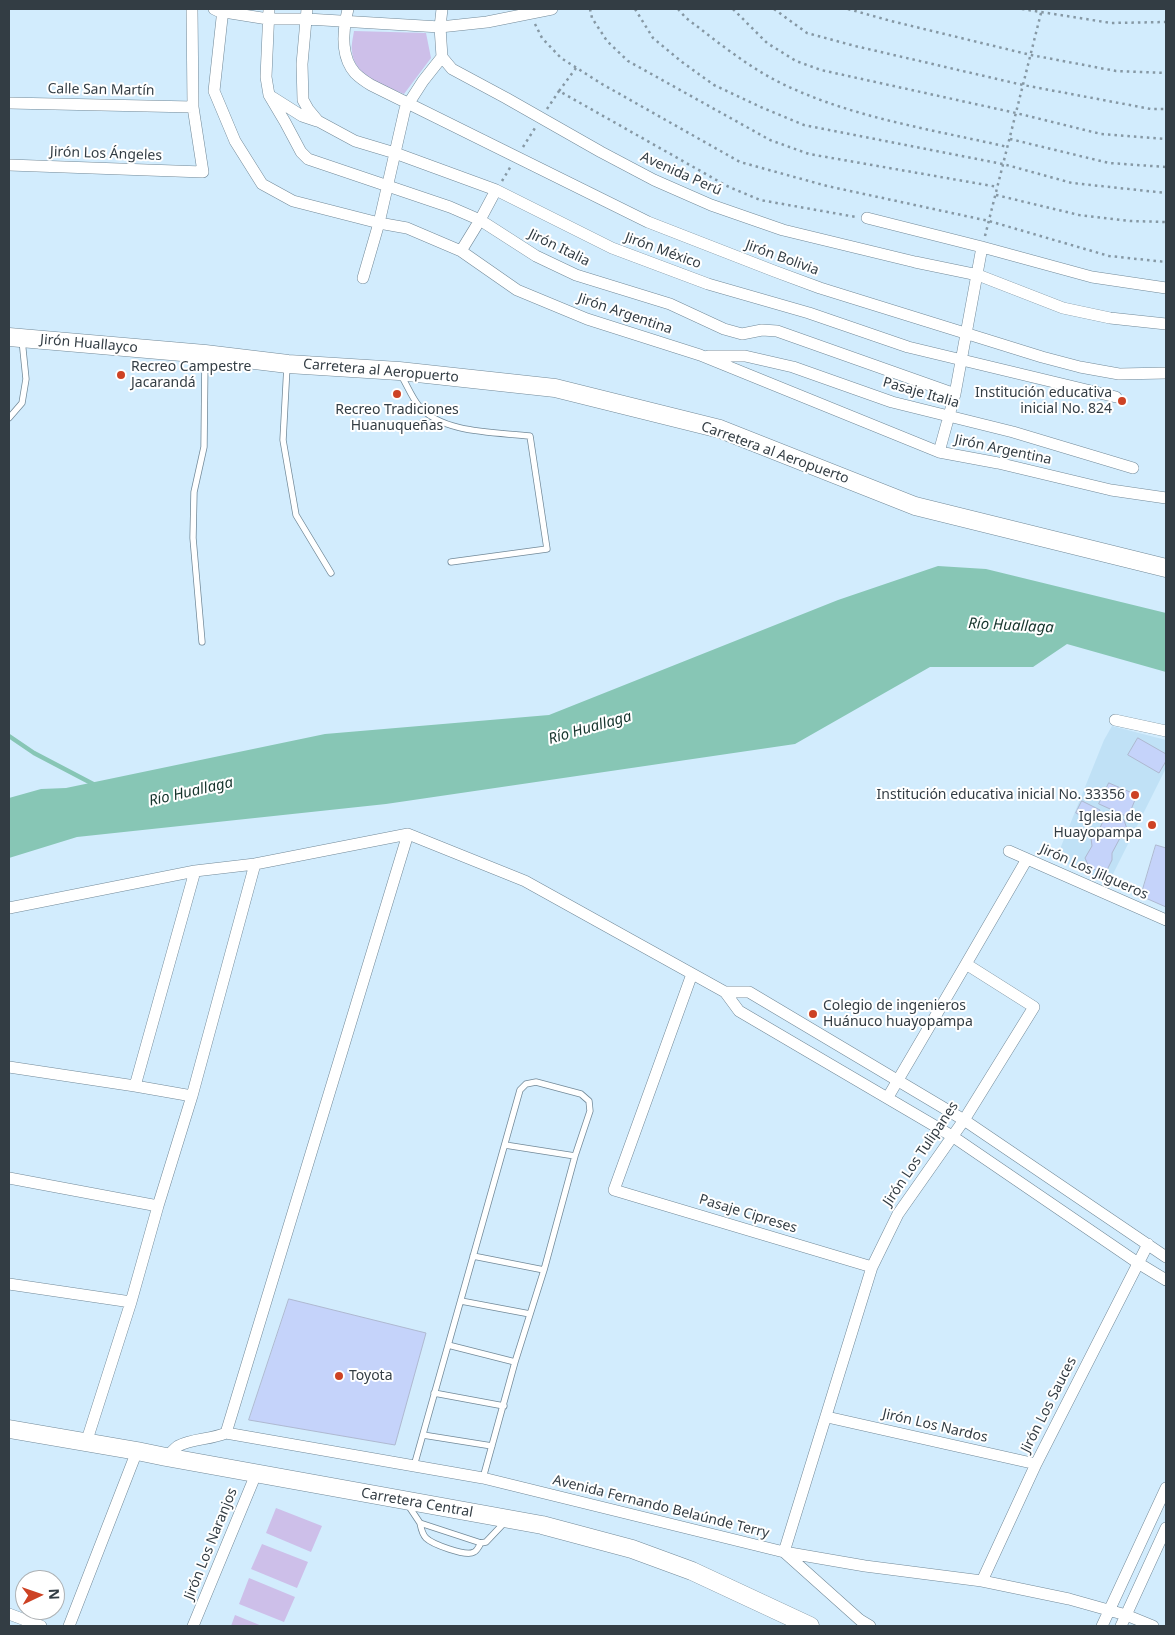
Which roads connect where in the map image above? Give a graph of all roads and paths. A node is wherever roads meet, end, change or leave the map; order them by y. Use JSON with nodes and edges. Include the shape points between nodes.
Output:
{"nodes":[{"id":1,"x":192,"y":9,"type":"edge"},
{"id":2,"x":348,"y":9,"type":"edge"},
{"id":3,"x":442,"y":9,"type":"edge"},
{"id":4,"x":490,"y":9,"type":"edge"},
{"id":5,"x":552,"y":9,"type":"edge"},
{"id":6,"x":590,"y":9,"type":"edge"},
{"id":7,"x":635,"y":9,"type":"edge"},
{"id":8,"x":678,"y":9,"type":"edge"},
{"id":9,"x":733,"y":9,"type":"edge"},
{"id":10,"x":774,"y":9,"type":"edge"},
{"id":11,"x":848,"y":9,"type":"edge"},
{"id":12,"x":1022,"y":9,"type":"edge"},
{"id":13,"x":1042,"y":9,"type":"edge"},
{"id":14,"x":219,"y":10,"type":"edge"},
{"id":15,"x":1041,"y":13,"type":"junction"},
{"id":16,"x":269,"y":14,"type":"edge"},
{"id":17,"x":307,"y":14,"type":"edge"},
{"id":18,"x":528,"y":14,"type":"junction"},
{"id":19,"x":345,"y":22,"type":"junction"},
{"id":20,"x":487,"y":22,"type":"junction"},
{"id":21,"x":1166,"y":22,"type":"edge"},
{"id":22,"x":440,"y":27,"type":"junction"},
{"id":23,"x":1031,"y":55,"type":"junction"},
{"id":24,"x":442,"y":57,"type":"junction"},
{"id":25,"x":576,"y":68,"type":"junction"},
{"id":26,"x":1166,"y":72,"type":"edge"},
{"id":27,"x":1023,"y":85,"type":"junction"},
{"id":28,"x":559,"y":91,"type":"junction"},
{"id":29,"x":269,"y":95,"type":"junction"},
{"id":30,"x":9,"y":103,"type":"edge"},
{"id":31,"x":409,"y":103,"type":"junction"},
{"id":32,"x":193,"y":107,"type":"junction"},
{"id":33,"x":1166,"y":109,"type":"edge"},
{"id":34,"x":1016,"y":113,"type":"junction"},
{"id":35,"x":541,"y":118,"type":"junction"},
{"id":36,"x":318,"y":121,"type":"junction"},
{"id":37,"x":1010,"y":139,"type":"junction"},
{"id":38,"x":1166,"y":140,"type":"edge"},
{"id":39,"x":1008,"y":147,"type":"junction"},
{"id":40,"x":395,"y":153,"type":"junction"},
{"id":41,"x":517,"y":158,"type":"junction"},
{"id":42,"x":1003,"y":164,"type":"junction"},
{"id":43,"x":9,"y":165,"type":"edge"},
{"id":44,"x":1166,"y":167,"type":"edge"},
{"id":45,"x":998,"y":186,"type":"junction"},
{"id":46,"x":388,"y":187,"type":"junction"},
{"id":47,"x":496,"y":190,"type":"junction"},
{"id":48,"x":1166,"y":193,"type":"edge"},
{"id":49,"x":996,"y":195,"type":"junction"},
{"id":50,"x":867,"y":218,"type":"joint"},
{"id":51,"x":480,"y":220,"type":"junction"},
{"id":52,"x":989,"y":221,"type":"junction"},
{"id":53,"x":1166,"y":222,"type":"edge"},
{"id":54,"x":379,"y":223,"type":"junction"},
{"id":55,"x":982,"y":247,"type":"junction"},
{"id":56,"x":461,"y":251,"type":"junction"},
{"id":57,"x":1166,"y":262,"type":"edge"},
{"id":58,"x":978,"y":275,"type":"junction"},
{"id":59,"x":363,"y":278,"type":"dead end"},
{"id":60,"x":1166,"y":288,"type":"edge"},
{"id":61,"x":1166,"y":324,"type":"edge"},
{"id":62,"x":967,"y":333,"type":"junction"},
{"id":63,"x":15,"y":337,"type":"edge"},
{"id":64,"x":205,"y":354,"type":"junction"},
{"id":65,"x":700,"y":355,"type":"junction"},
{"id":66,"x":962,"y":360,"type":"junction"},
{"id":67,"x":288,"y":364,"type":"junction"},
{"id":68,"x":399,"y":371,"type":"junction"},
{"id":69,"x":1166,"y":373,"type":"edge"},
{"id":70,"x":955,"y":394,"type":"junction"},
{"id":71,"x":1116,"y":397,"type":"dead end"},
{"id":72,"x":948,"y":417,"type":"junction"},
{"id":73,"x":9,"y":418,"type":"edge"},
{"id":74,"x":939,"y":452,"type":"junction"},
{"id":75,"x":1133,"y":468,"type":"dead end"},
{"id":76,"x":1166,"y":498,"type":"edge"},
{"id":77,"x":451,"y":562,"type":"dead end"},
{"id":78,"x":1166,"y":568,"type":"edge"},
{"id":79,"x":331,"y":572,"type":"dead end"},
{"id":80,"x":202,"y":642,"type":"dead end"},
{"id":81,"x":1115,"y":720,"type":"dead end"},
{"id":82,"x":1166,"y":731,"type":"edge"},
{"id":83,"x":408,"y":834,"type":"junction"},
{"id":84,"x":1009,"y":851,"type":"dead end"},
{"id":85,"x":1027,"y":859,"type":"junction"},
{"id":86,"x":255,"y":864,"type":"junction"},
{"id":87,"x":195,"y":871,"type":"junction"},
{"id":88,"x":9,"y":908,"type":"edge"},
{"id":89,"x":1166,"y":920,"type":"edge"},
{"id":90,"x":966,"y":964,"type":"junction"},
{"id":91,"x":692,"y":974,"type":"junction"},
{"id":92,"x":725,"y":992,"type":"junction"},
{"id":93,"x":9,"y":1067,"type":"edge"},
{"id":94,"x":898,"y":1081,"type":"junction"},
{"id":95,"x":135,"y":1086,"type":"junction"},
{"id":96,"x":192,"y":1096,"type":"junction"},
{"id":97,"x":888,"y":1097,"type":"junction"},
{"id":98,"x":964,"y":1120,"type":"junction"},
{"id":99,"x":952,"y":1136,"type":"junction"},
{"id":100,"x":505,"y":1145,"type":"junction"},
{"id":101,"x":574,"y":1156,"type":"junction"},
{"id":102,"x":9,"y":1178,"type":"edge"},
{"id":103,"x":158,"y":1206,"type":"junction"},
{"id":104,"x":1148,"y":1244,"type":"junction"},
{"id":105,"x":473,"y":1256,"type":"junction"},
{"id":106,"x":1166,"y":1256,"type":"edge"},
{"id":107,"x":1138,"y":1263,"type":"junction"},
{"id":108,"x":872,"y":1267,"type":"junction"},
{"id":109,"x":544,"y":1270,"type":"junction"},
{"id":110,"x":1166,"y":1280,"type":"edge"},
{"id":111,"x":9,"y":1284,"type":"edge"},
{"id":112,"x":461,"y":1301,"type":"junction"},
{"id":113,"x":131,"y":1302,"type":"junction"},
{"id":114,"x":530,"y":1314,"type":"junction"},
{"id":115,"x":448,"y":1344,"type":"junction"},
{"id":116,"x":515,"y":1362,"type":"junction"},
{"id":117,"x":434,"y":1393,"type":"junction"},
{"id":118,"x":504,"y":1406,"type":"junction"},
{"id":119,"x":827,"y":1417,"type":"junction"},
{"id":120,"x":9,"y":1429,"type":"edge"},
{"id":121,"x":226,"y":1433,"type":"junction"},
{"id":122,"x":423,"y":1435,"type":"junction"},
{"id":123,"x":86,"y":1443,"type":"junction"},
{"id":124,"x":492,"y":1446,"type":"junction"},
{"id":125,"x":137,"y":1450,"type":"junction"},
{"id":126,"x":166,"y":1457,"type":"junction"},
{"id":127,"x":1036,"y":1464,"type":"junction"},
{"id":128,"x":414,"y":1466,"type":"junction"},
{"id":129,"x":256,"y":1474,"type":"junction"},
{"id":130,"x":482,"y":1478,"type":"junction"},
{"id":131,"x":1166,"y":1488,"type":"edge"},
{"id":132,"x":405,"y":1500,"type":"junction"},
{"id":133,"x":508,"y":1519,"type":"junction"},
{"id":134,"x":420,"y":1524,"type":"junction"},
{"id":135,"x":1166,"y":1528,"type":"edge"},
{"id":136,"x":481,"y":1543,"type":"junction"},
{"id":137,"x":784,"y":1552,"type":"junction"},
{"id":138,"x":982,"y":1581,"type":"junction"},
{"id":139,"x":1110,"y":1611,"type":"junction"},
{"id":140,"x":9,"y":1614,"type":"edge"},
{"id":141,"x":1126,"y":1615,"type":"junction"},
{"id":142,"x":801,"y":1624,"type":"edge"},
{"id":143,"x":41,"y":1626,"type":"edge"},
{"id":144,"x":69,"y":1626,"type":"edge"},
{"id":145,"x":193,"y":1626,"type":"edge"},
{"id":146,"x":870,"y":1626,"type":"edge"},
{"id":147,"x":1102,"y":1626,"type":"edge"},
{"id":148,"x":1121,"y":1626,"type":"edge"},
{"id":149,"x":1153,"y":1626,"type":"edge"}],
"edges":[{"from":1,"to":32,"type":"street"},
{"from":2,"to":19,"type":"street","name":"Jirón Bolivia"},
{"from":3,"to":22,"type":"street"},
{"from":4,"to":20,"type":"street"},
{"from":5,"to":18,"type":"street"},
{"from":6,"to":45,"type":"path","via":[[607,41],[628,60],[770,140],[809,154]]},
{"from":7,"to":42,"type":"path","via":[[653,38],[682,62],[714,85],[763,108],[804,125]]},
{"from":8,"to":39,"type":"path","via":[[745,62],[819,100],[860,113]]},
{"from":9,"to":34,"type":"path","via":[[767,42],[796,62]]},
{"from":10,"to":27,"type":"path","via":[[807,33]]},
{"from":11,"to":23,"type":"path"},
{"from":12,"to":15,"type":"path"},
{"from":13,"to":15,"type":"path"},
{"from":14,"to":16,"type":"street"},
{"from":14,"to":54,"type":"street","name":"Jirón Argentina","via":[[214,90],[235,142],[262,184],[293,201]]},
{"from":15,"to":21,"type":"path","via":[[1110,23]]},
{"from":15,"to":23,"type":"path"},
{"from":16,"to":17,"type":"street"},
{"from":16,"to":29,"type":"street","name":"Jirón Italia","via":[[266,77]]},
{"from":17,"to":19,"type":"street"},
{"from":17,"to":36,"type":"street","name":"Jirón México","via":[[302,64],[303,100]]},
{"from":18,"to":20,"type":"street"},
{"from":18,"to":25,"type":"path","via":[[542,38]]},
{"from":19,"to":22,"type":"street"},
{"from":19,"to":31,"type":"street","name":"Jirón Bolivia","via":[[348,63],[356,74]]},
{"from":20,"to":22,"type":"street"},
{"from":22,"to":24,"type":"street"},
{"from":23,"to":26,"type":"path","via":[[1116,71]]},
{"from":23,"to":27,"type":"path"},
{"from":24,"to":31,"type":"street"},
{"from":24,"to":35,"type":"street","name":"Avenida Perú","via":[[452,69]]},
{"from":25,"to":28,"type":"path"},
{"from":25,"to":52,"type":"path","via":[[740,162],[827,186]]},
{"from":27,"to":33,"type":"path"},
{"from":27,"to":34,"type":"path"},
{"from":28,"to":35,"type":"path"},
{"from":28,"to":50,"type":"path","via":[[727,186],[760,200]]},
{"from":29,"to":36,"type":"street","via":[[302,116]]},
{"from":29,"to":46,"type":"street","name":"Jirón Italia","via":[[304,156]]},
{"from":30,"to":32,"type":"street","name":"Calle San Martín"},
{"from":31,"to":40,"type":"street"},
{"from":31,"to":41,"type":"street","name":"Jirón Bolivia"},
{"from":32,"to":43,"type":"street","name":"Jirón Los Ángeles","via":[[203,172]]},
{"from":34,"to":37,"type":"path"},
{"from":34,"to":38,"type":"path","via":[[1101,134]]},
{"from":35,"to":41,"type":"path"},
{"from":35,"to":58,"type":"street","name":"Avenida Perú","via":[[654,180],[711,205],[783,230]]},
{"from":36,"to":40,"type":"street","name":"Jirón México","via":[[355,140]]},
{"from":37,"to":39,"type":"path"},
{"from":37,"to":44,"type":"path","via":[[1109,163]]},
{"from":39,"to":42,"type":"path"},
{"from":40,"to":46,"type":"street"},
{"from":40,"to":47,"type":"street","name":"Jirón México"},
{"from":41,"to":47,"type":"path"},
{"from":41,"to":62,"type":"street","name":"Jirón Bolivia","via":[[648,222],[720,250],[820,288]]},
{"from":42,"to":45,"type":"path"},
{"from":42,"to":48,"type":"path","via":[[1072,183]]},
{"from":45,"to":49,"type":"path"},
{"from":46,"to":51,"type":"street","name":"Jirón Italia"},
{"from":46,"to":54,"type":"street"},
{"from":47,"to":51,"type":"street"},
{"from":47,"to":66,"type":"street","name":"Jirón México","via":[[612,248],[708,284],[809,313],[908,347]]},
{"from":49,"to":52,"type":"path"},
{"from":49,"to":53,"type":"path","via":[[1079,216]]},
{"from":50,"to":55,"type":"street"},
{"from":51,"to":56,"type":"street"},
{"from":51,"to":70,"type":"street","name":"Jirón Italia","via":[[536,256],[576,275],[670,304],[724,330],[742,334],[777,331]]},
{"from":52,"to":55,"type":"path"},
{"from":52,"to":57,"type":"path","via":[[1109,256]]},
{"from":54,"to":56,"type":"street","name":"Jirón Argentina","via":[[406,228]]},
{"from":54,"to":59,"type":"street"},
{"from":55,"to":58,"type":"street"},
{"from":55,"to":60,"type":"street","via":[[1092,278]]},
{"from":56,"to":65,"type":"street","name":"Jirón Argentina","via":[[517,290],[587,319]]},
{"from":58,"to":61,"type":"street","name":"Avenida Perú","via":[[1063,308],[1110,318]]},
{"from":58,"to":62,"type":"street"},
{"from":62,"to":66,"type":"street"},
{"from":62,"to":69,"type":"street","name":"Jirón Bolivia","via":[[1080,368],[1119,374]]},
{"from":63,"to":64,"type":"main road","name":"Jirón Huallayco"},
{"from":63,"to":73,"type":"lane","via":[[26,379],[22,403]]},
{"from":64,"to":67,"type":"main road","name":"Jirón Huallayco"},
{"from":64,"to":80,"type":"lane","via":[[204,447],[194,492],[193,538]]},
{"from":65,"to":72,"type":"street","name":"Pasaje Italia","via":[[745,356],[793,367],[892,402]]},
{"from":65,"to":74,"type":"street","name":"Jirón Argentina"},
{"from":66,"to":70,"type":"street"},
{"from":66,"to":71,"type":"street","name":"Jirón México"},
{"from":67,"to":68,"type":"main road","name":"Carretera al Aeropuerto"},
{"from":67,"to":79,"type":"lane","via":[[283,440],[296,515]]},
{"from":68,"to":77,"type":"lane","via":[[418,406],[432,417],[454,427],[530,436],[547,549]]},
{"from":68,"to":78,"type":"main road","name":"Carretera al Aeropuerto","via":[[555,388],[720,429],[915,506]]},
{"from":70,"to":72,"type":"street"},
{"from":72,"to":74,"type":"street"},
{"from":72,"to":75,"type":"street","name":"Pasaje Italia","via":[[1014,432]]},
{"from":74,"to":76,"type":"street","name":"Jirón Argentina","via":[[1111,490]]},
{"from":81,"to":82,"type":"street"},
{"from":83,"to":86,"type":"street"},
{"from":83,"to":91,"type":"street","via":[[524,881]]},
{"from":83,"to":121,"type":"street"},
{"from":84,"to":85,"type":"street","name":"Jirón Los Jilgueros"},
{"from":85,"to":89,"type":"street","name":"Jirón Los Jilgueros"},
{"from":85,"to":90,"type":"street"},
{"from":86,"to":87,"type":"street"},
{"from":86,"to":96,"type":"street"},
{"from":87,"to":88,"type":"street"},
{"from":87,"to":95,"type":"street"},
{"from":90,"to":94,"type":"street"},
{"from":90,"to":98,"type":"street","name":"Jirón Los Tulipanes","via":[[1034,1007]]},
{"from":91,"to":92,"type":"street"},
{"from":91,"to":108,"type":"street","name":"Pasaje Cipreses","via":[[614,1190]]},
{"from":92,"to":94,"type":"street","via":[[749,992]]},
{"from":92,"to":97,"type":"street","via":[[739,1011]]},
{"from":93,"to":95,"type":"street"},
{"from":94,"to":97,"type":"street"},
{"from":94,"to":98,"type":"street"},
{"from":95,"to":96,"type":"street"},
{"from":96,"to":103,"type":"street"},
{"from":97,"to":99,"type":"street"},
{"from":98,"to":99,"type":"street","name":"Jirón Los Tulipanes"},
{"from":98,"to":104,"type":"street"},
{"from":99,"to":107,"type":"street"},
{"from":99,"to":108,"type":"street","name":"Jirón Los Tulipanes","via":[[898,1214]]},
{"from":100,"to":101,"type":"lane"},
{"from":100,"to":101,"type":"lane","via":[[520,1090],[526,1084],[536,1082],[581,1094],[589,1102],[590,1111]]},
{"from":100,"to":105,"type":"lane"},
{"from":101,"to":109,"type":"lane"},
{"from":102,"to":103,"type":"street"},
{"from":103,"to":113,"type":"street"},
{"from":104,"to":106,"type":"street"},
{"from":104,"to":107,"type":"street","name":"Jirón Los Sauces"},
{"from":105,"to":109,"type":"lane"},
{"from":105,"to":112,"type":"lane"},
{"from":107,"to":110,"type":"street"},
{"from":107,"to":127,"type":"street","name":"Jirón Los Sauces"},
{"from":108,"to":119,"type":"street","name":"Jirón Los Tulipanes"},
{"from":109,"to":114,"type":"lane"},
{"from":111,"to":113,"type":"street"},
{"from":112,"to":114,"type":"lane"},
{"from":112,"to":115,"type":"lane"},
{"from":113,"to":123,"type":"street"},
{"from":114,"to":116,"type":"lane"},
{"from":115,"to":116,"type":"lane"},
{"from":115,"to":117,"type":"lane"},
{"from":116,"to":118,"type":"lane"},
{"from":117,"to":118,"type":"lane"},
{"from":117,"to":122,"type":"lane"},
{"from":118,"to":124,"type":"lane"},
{"from":119,"to":127,"type":"street","name":"Jirón Los Nardos"},
{"from":119,"to":137,"type":"street","name":"Jirón Los Tulipanes"},
{"from":120,"to":123,"type":"main road","name":"Carretera Central"},
{"from":121,"to":126,"type":"street","name":"Avenida Fernando Belaúnde Terry","via":[[192,1440]]},
{"from":121,"to":128,"type":"street","name":"Avenida Fernando Belaúnde Terry"},
{"from":122,"to":124,"type":"lane"},
{"from":122,"to":128,"type":"lane"},
{"from":123,"to":125,"type":"main road","name":"Carretera Central"},
{"from":124,"to":130,"type":"lane"},
{"from":125,"to":126,"type":"main road","name":"Carretera Central"},
{"from":125,"to":144,"type":"street"},
{"from":126,"to":129,"type":"main road","name":"Carretera Central"},
{"from":127,"to":138,"type":"street","name":"Jirón Los Sauces"},
{"from":128,"to":130,"type":"street","name":"Avenida Fernando Belaúnde Terry"},
{"from":129,"to":132,"type":"main road","name":"Carretera Central"},
{"from":129,"to":145,"type":"street","name":"Jirón Los Naranjos"},
{"from":130,"to":137,"type":"street","name":"Avenida Fernando Belaúnde Terry"},
{"from":131,"to":139,"type":"street"},
{"from":132,"to":133,"type":"main road","name":"Carretera Central"},
{"from":132,"to":134,"type":"lane"},
{"from":133,"to":136,"type":"lane","via":[[486,1542]]},
{"from":133,"to":142,"type":"main road","name":"Carretera Central","via":[[632,1549],[692,1571]]},
{"from":134,"to":136,"type":"lane"},
{"from":134,"to":136,"type":"lane","via":[[424,1536],[432,1543],[462,1553],[472,1554]]},
{"from":135,"to":141,"type":"street"},
{"from":137,"to":138,"type":"street","name":"Avenida Fernando Belaúnde Terry"},
{"from":137,"to":146,"type":"street"},
{"from":138,"to":139,"type":"street","name":"Avenida Fernando Belaúnde Terry","via":[[1069,1598]]},
{"from":139,"to":141,"type":"street","name":"Avenida Fernando Belaúnde Terry"},
{"from":139,"to":147,"type":"street"},
{"from":140,"to":143,"type":"street"},
{"from":141,"to":148,"type":"street"},
{"from":141,"to":149,"type":"street","name":"Avenida Fernando Belaúnde Terry"}]}
